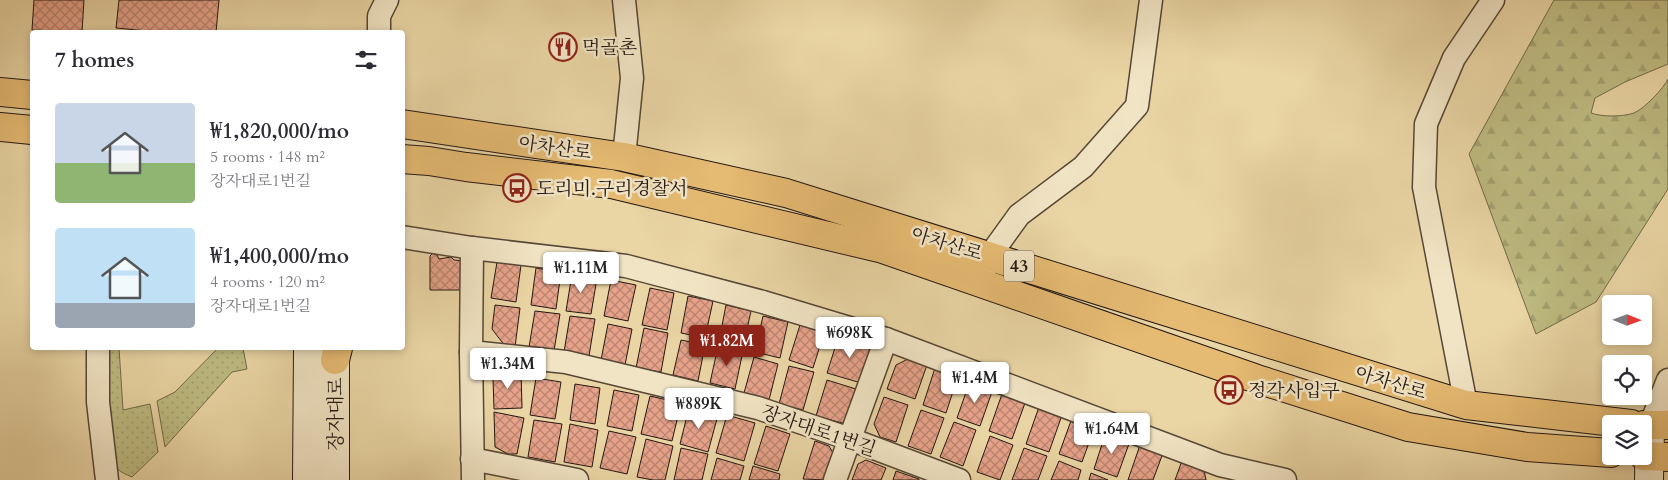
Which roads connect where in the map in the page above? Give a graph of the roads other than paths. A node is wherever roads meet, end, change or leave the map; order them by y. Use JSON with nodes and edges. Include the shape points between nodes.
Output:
{"nodes":[{"id":1,"x":388,"y":0,"type":"edge"},
{"id":2,"x":624,"y":0,"type":"edge"},
{"id":3,"x":1151,"y":0,"type":"edge"},
{"id":4,"x":1493,"y":0,"type":"edge"},
{"id":5,"x":378,"y":30,"type":"edge"},
{"id":6,"x":0,"y":92,"type":"edge"},
{"id":7,"x":30,"y":95,"type":"edge"},
{"id":8,"x":405,"y":124,"type":"edge"},
{"id":9,"x":0,"y":127,"type":"edge"},
{"id":10,"x":30,"y":130,"type":"edge"},
{"id":11,"x":624,"y":157,"type":"junction"},
{"id":12,"x":405,"y":159,"type":"edge"},
{"id":13,"x":405,"y":237,"type":"edge"},
{"id":14,"x":472,"y":248,"type":"junction"},
{"id":15,"x":990,"y":256,"type":"junction"},
{"id":16,"x":980,"y":283,"type":"junction"},
{"id":17,"x":886,"y":339,"type":"junction"},
{"id":18,"x":98,"y":350,"type":"edge"},
{"id":19,"x":308,"y":350,"type":"edge"},
{"id":20,"x":336,"y":352,"type":"edge"},
{"id":21,"x":471,"y":352,"type":"junction"},
{"id":22,"x":1668,"y":380,"type":"edge"},
{"id":23,"x":1466,"y":405,"type":"junction"},
{"id":24,"x":1652,"y":416,"type":"edge"},
{"id":25,"x":1602,"y":420,"type":"edge"},
{"id":26,"x":850,"y":440,"type":"junction"},
{"id":27,"x":1602,"y":453,"type":"edge"},
{"id":28,"x":472,"y":470,"type":"edge"},
{"id":29,"x":1217,"y":472,"type":"edge"},
{"id":30,"x":107,"y":480,"type":"edge"},
{"id":31,"x":308,"y":480,"type":"edge"},
{"id":32,"x":335,"y":480,"type":"edge"},
{"id":33,"x":578,"y":480,"type":"edge"},
{"id":34,"x":835,"y":480,"type":"edge"},
{"id":35,"x":959,"y":480,"type":"edge"},
{"id":36,"x":1285,"y":480,"type":"edge"}],
"edges":[{"from":1,"to":5,"type":"street","via":[[380,16]]},
{"from":2,"to":11,"type":"street","via":[[632,78]]},
{"from":3,"to":15,"type":"street","via":[[1137,106],[1083,167],[1018,215]]},
{"from":4,"to":23,"type":"street","via":[[1454,58],[1426,124],[1424,187]]},
{"from":6,"to":7,"type":"main road"},
{"from":8,"to":11,"type":"main road","name":"아차산로","number":"43"},
{"from":9,"to":10,"type":"main road"},
{"from":11,"to":15,"type":"main road","name":"아차산로","number":"43","via":[[786,193]]},
{"from":12,"to":16,"type":"main road","name":"아차산로","number":"43","via":[[611,184],[883,249]]},
{"from":13,"to":14,"type":"street"},
{"from":14,"to":17,"type":"street","via":[[626,266]]},
{"from":14,"to":21,"type":"street"},
{"from":15,"to":16,"type":"street"},
{"from":15,"to":23,"type":"main road","name":"아차산로","number":"43"},
{"from":16,"to":27,"type":"main road","name":"아차산로","number":"43","via":[[1257,379],[1408,427],[1527,447]]},
{"from":17,"to":26,"type":"street"},
{"from":17,"to":29,"type":"street"},
{"from":18,"to":30,"type":"street","via":[[98,402]]},
{"from":19,"to":31,"type":"street","name":"장자대로"},
{"from":20,"to":32,"type":"street","name":"장자대로"},
{"from":21,"to":26,"type":"street","name":"장자대로1번길","via":[[566,362],[758,408]]},
{"from":21,"to":28,"type":"street"},
{"from":22,"to":24,"type":"street"},
{"from":23,"to":25,"type":"main road","name":"아차산로","number":"43"},
{"from":26,"to":34,"type":"street"},
{"from":26,"to":35,"type":"street","name":"장자대로1번길"},
{"from":28,"to":33,"type":"street"},
{"from":29,"to":36,"type":"street"}]}
